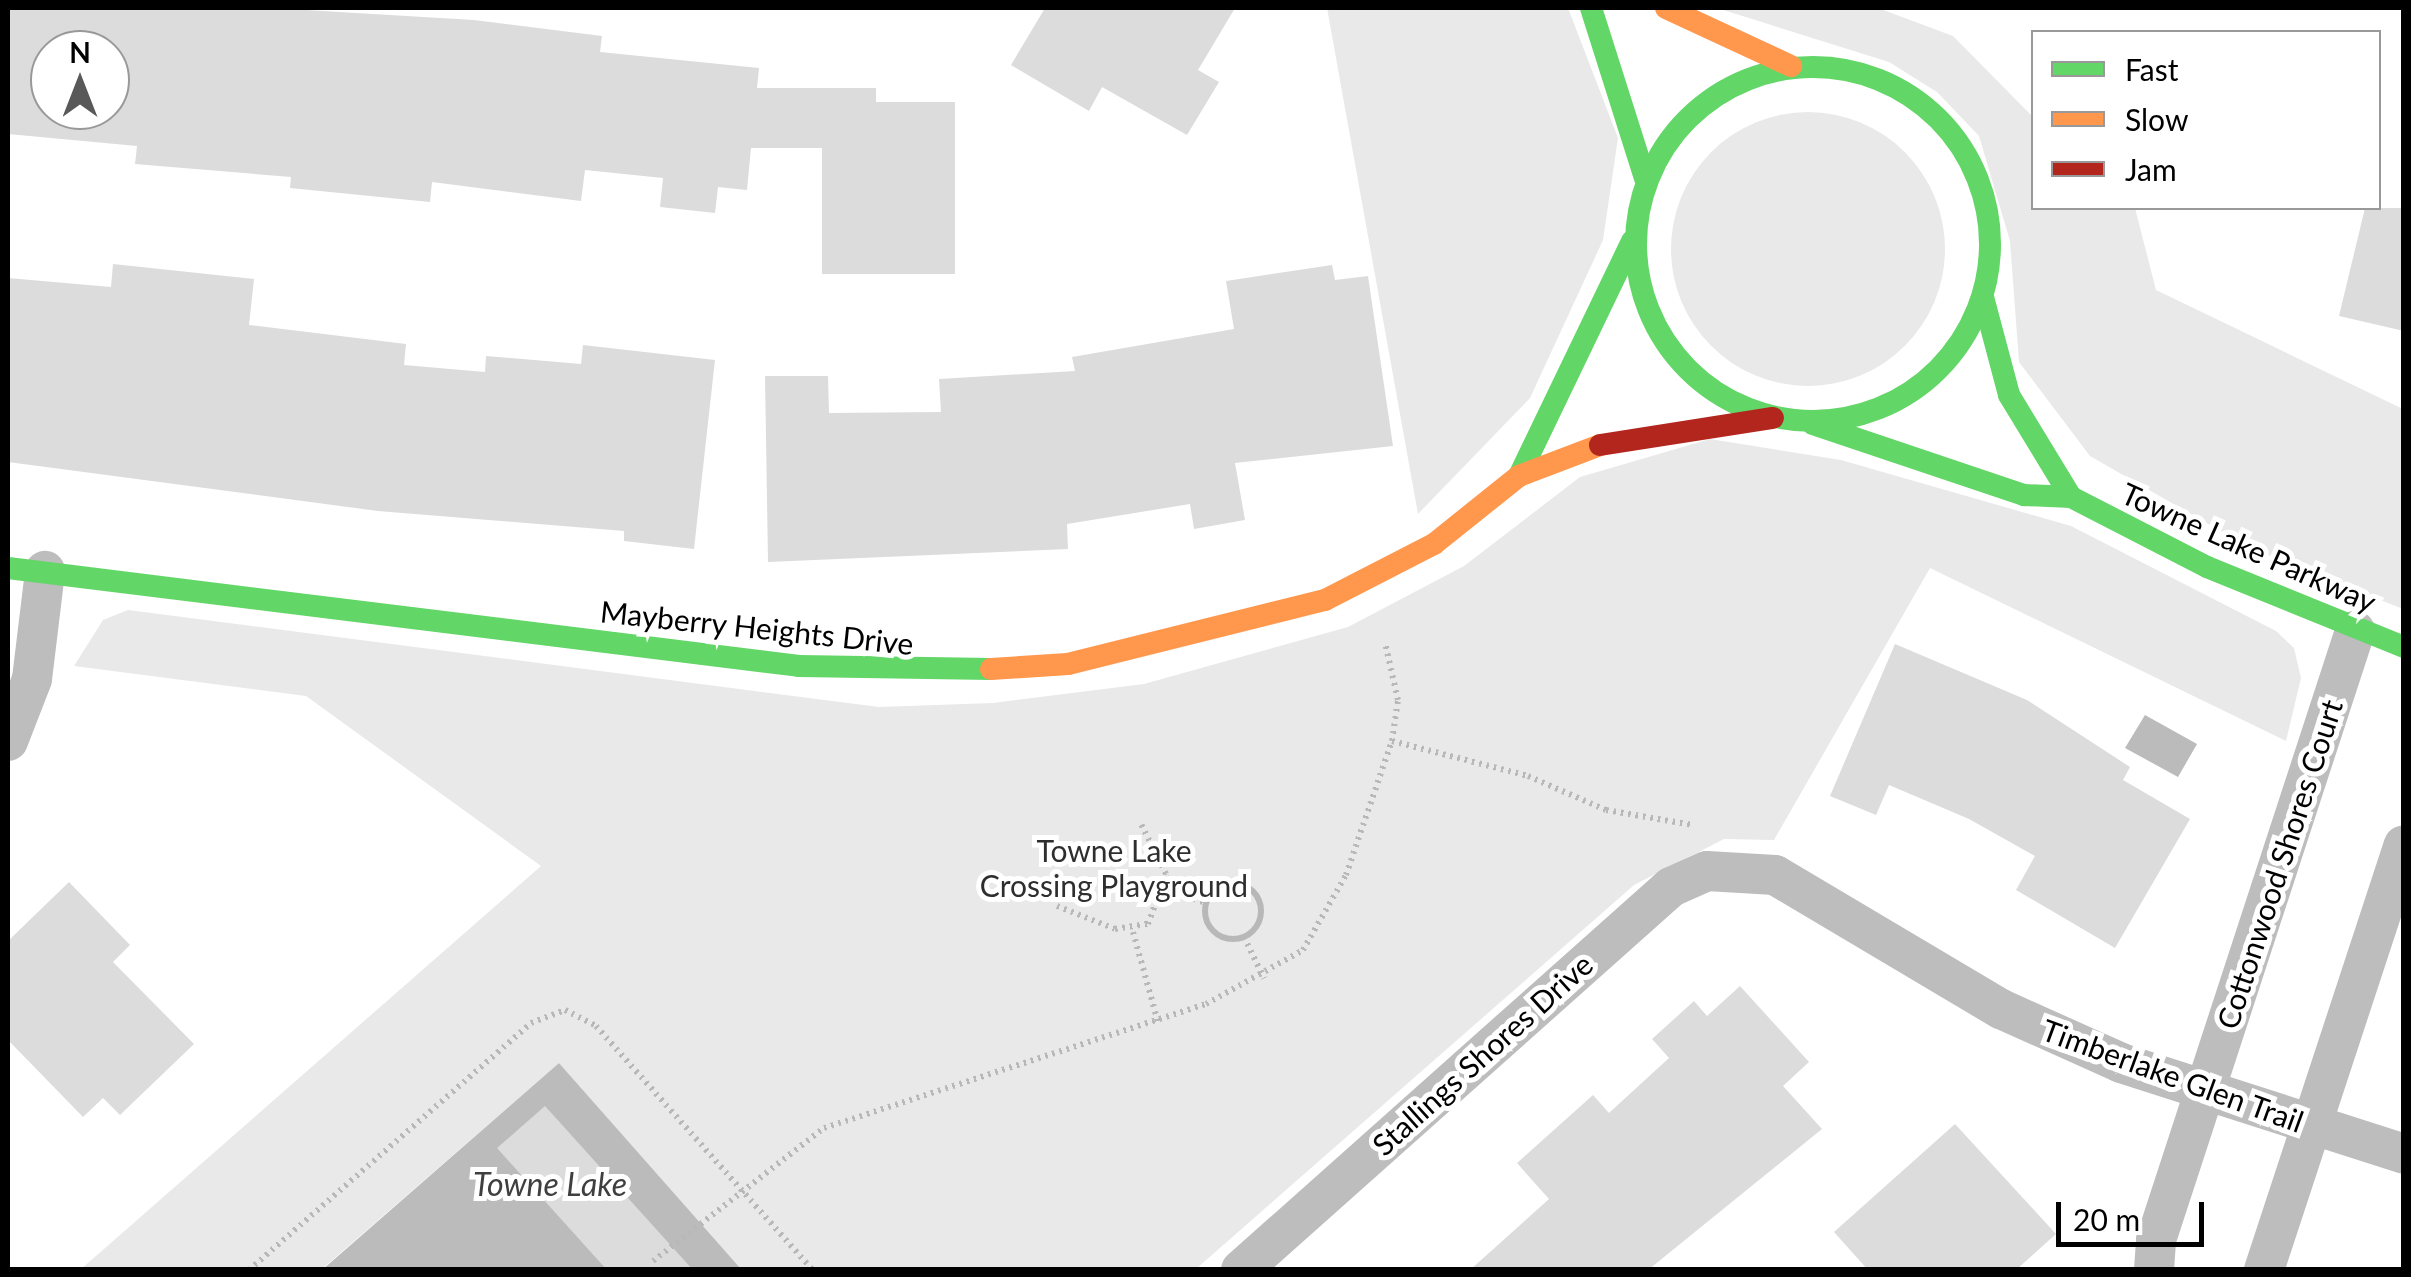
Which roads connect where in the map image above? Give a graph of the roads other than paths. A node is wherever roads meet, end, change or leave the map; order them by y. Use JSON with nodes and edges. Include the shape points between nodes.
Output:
{"nodes":[{"id":1,"x":1592,"y":8,"type":"edge"},
{"id":2,"x":1666,"y":8,"type":"edge"},
{"id":3,"x":1791,"y":66,"type":"junction"},
{"id":4,"x":1645,"y":178,"type":"junction"},
{"id":5,"x":1632,"y":240,"type":"junction"},
{"id":6,"x":1983,"y":298,"type":"junction"},
{"id":7,"x":1772,"y":418,"type":"junction"},
{"id":8,"x":1810,"y":422,"type":"junction"},
{"id":9,"x":1519,"y":476,"type":"junction"},
{"id":10,"x":2071,"y":497,"type":"junction"},
{"id":11,"x":26,"y":570,"type":"edge"},
{"id":12,"x":2355,"y":631,"type":"junction"},
{"id":13,"x":2404,"y":647,"type":"edge"},
{"id":14,"x":8,"y":742,"type":"edge"},
{"id":15,"x":2404,"y":845,"type":"edge"},
{"id":16,"x":1739,"y":868,"type":"joint"},
{"id":17,"x":2204,"y":1092,"type":"junction"},
{"id":18,"x":2312,"y":1126,"type":"junction"},
{"id":19,"x":2404,"y":1154,"type":"edge"},
{"id":20,"x":1241,"y":1270,"type":"edge"},
{"id":21,"x":2154,"y":1270,"type":"edge"},
{"id":22,"x":2264,"y":1270,"type":"edge"}],
"edges":[{"from":1,"to":4,"type":"street"},
{"from":2,"to":3,"type":"street"},
{"from":3,"to":4,"type":"street","via":[[1730,85],[1692,114]]},
{"from":3,"to":6,"type":"street","via":[[1869,77],[1906,92],[1950,130],[1980,181],[1992,239]]},
{"from":4,"to":5,"type":"street"},
{"from":5,"to":7,"type":"street","via":[[1649,320],[1700,383]]},
{"from":5,"to":9,"type":"street","name":"Mayberry Heights Drive"},
{"from":6,"to":8,"type":"street","via":[[1958,348],[1917,389],[1866,414]]},
{"from":6,"to":10,"type":"street","via":[[2009,395]]},
{"from":7,"to":8,"type":"street"},
{"from":7,"to":9,"type":"street","name":"Mayberry Heights Drive","via":[[1669,426]]},
{"from":8,"to":10,"type":"street","name":"Towne Lake Parkway","via":[[2024,495]]},
{"from":9,"to":11,"type":"street","name":"Mayberry Heights Drive","via":[[1434,544],[1324,600],[1068,664],[927,674]]},
{"from":10,"to":12,"type":"street","name":"Towne Lake Parkway"},
{"from":11,"to":14,"type":"street","via":[[32,679]]},
{"from":12,"to":13,"type":"street","name":"Towne Lake Parkway"},
{"from":12,"to":17,"type":"street","name":"Cottonwood Shores Court"},
{"from":15,"to":18,"type":"street"},
{"from":16,"to":17,"type":"street","name":"Timberlake Glen Trail","via":[[1775,875],[2000,1009]]},
{"from":16,"to":20,"type":"street","name":"Stallings Shores Drive","via":[[1671,887]]},
{"from":17,"to":18,"type":"street","name":"Timberlake Glen Trail"},
{"from":17,"to":21,"type":"street","name":"Cottonwood Shores Court"},
{"from":18,"to":19,"type":"street","name":"Timberlake Glen Trail"},
{"from":18,"to":22,"type":"street"}]}
